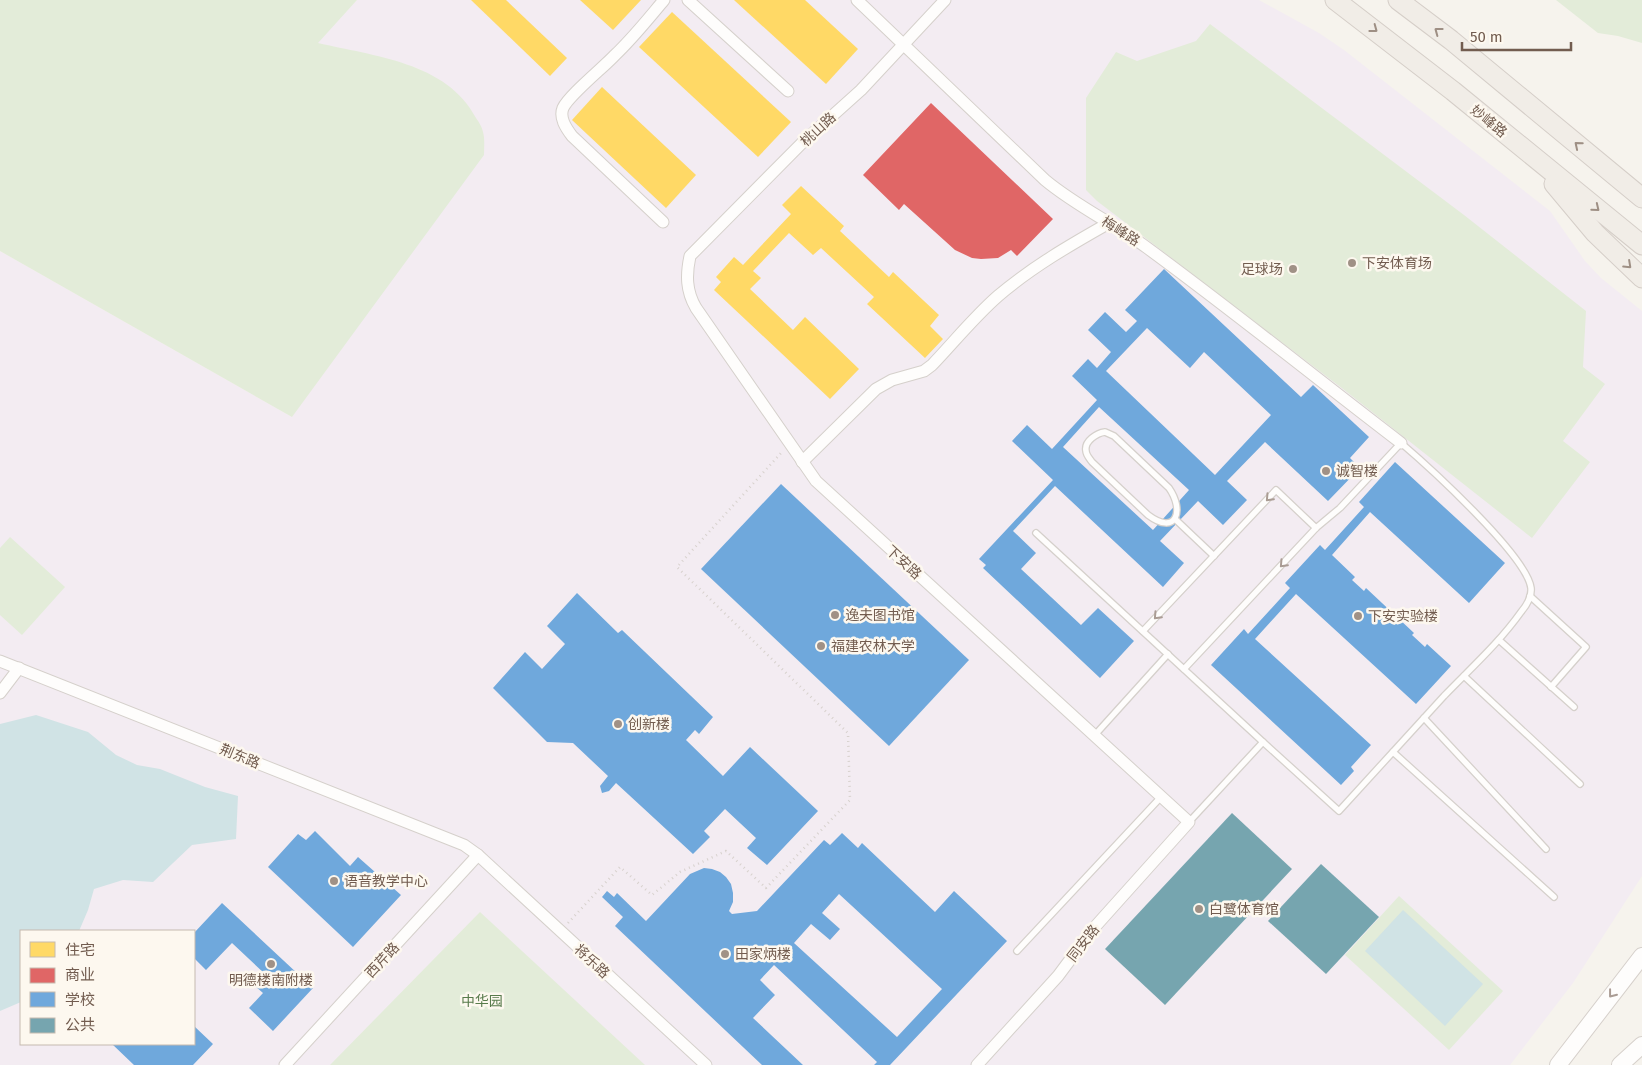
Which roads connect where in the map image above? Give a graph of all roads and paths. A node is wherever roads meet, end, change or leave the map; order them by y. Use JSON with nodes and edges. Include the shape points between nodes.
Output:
{"nodes":[{"id":1,"x":664,"y":0,"type":"edge"},
{"id":2,"x":688,"y":0,"type":"edge"},
{"id":3,"x":857,"y":0,"type":"edge"},
{"id":4,"x":945,"y":0,"type":"edge"},
{"id":5,"x":1335,"y":0,"type":"edge"},
{"id":6,"x":1398,"y":0,"type":"edge"},
{"id":7,"x":905,"y":45,"type":"junction"},
{"id":8,"x":788,"y":91,"type":"dead end"},
{"id":9,"x":1526,"y":150,"type":"junction"},
{"id":10,"x":1642,"y":198,"type":"edge"},
{"id":11,"x":663,"y":222,"type":"dead end"},
{"id":12,"x":1109,"y":223,"type":"junction"},
{"id":13,"x":1642,"y":245,"type":"edge"},
{"id":14,"x":690,"y":256,"type":"joint"},
{"id":15,"x":1642,"y":278,"type":"edge"},
{"id":16,"x":1401,"y":443,"type":"junction"},
{"id":17,"x":790,"y":444,"type":"junction"},
{"id":18,"x":802,"y":462,"type":"junction"},
{"id":19,"x":1175,"y":518,"type":"junction"},
{"id":20,"x":1316,"y":528,"type":"junction"},
{"id":21,"x":1036,"y":533,"type":"dead end"},
{"id":22,"x":1214,"y":556,"type":"junction"},
{"id":23,"x":1530,"y":596,"type":"junction"},
{"id":24,"x":1143,"y":631,"type":"junction"},
{"id":25,"x":1499,"y":640,"type":"junction"},
{"id":26,"x":1168,"y":654,"type":"junction"},
{"id":27,"x":0,"y":661,"type":"edge"},
{"id":28,"x":19,"y":668,"type":"junction"},
{"id":29,"x":1184,"y":669,"type":"junction"},
{"id":30,"x":1464,"y":676,"type":"junction"},
{"id":31,"x":1552,"y":687,"type":"junction"},
{"id":32,"x":0,"y":693,"type":"edge"},
{"id":33,"x":1574,"y":707,"type":"dead end"},
{"id":34,"x":1424,"y":718,"type":"junction"},
{"id":35,"x":1094,"y":736,"type":"junction"},
{"id":36,"x":1263,"y":742,"type":"junction"},
{"id":37,"x":1393,"y":752,"type":"junction"},
{"id":38,"x":1580,"y":784,"type":"dead end"},
{"id":39,"x":1161,"y":797,"type":"junction"},
{"id":40,"x":1189,"y":822,"type":"junction"},
{"id":41,"x":1546,"y":849,"type":"dead end"},
{"id":42,"x":478,"y":856,"type":"junction"},
{"id":43,"x":1554,"y":898,"type":"dead end"},
{"id":44,"x":560,"y":932,"type":"junction"},
{"id":45,"x":1017,"y":951,"type":"dead end"},
{"id":46,"x":1642,"y":956,"type":"edge"},
{"id":47,"x":1642,"y":1045,"type":"edge"},
{"id":48,"x":286,"y":1065,"type":"edge"},
{"id":49,"x":706,"y":1065,"type":"edge"},
{"id":50,"x":977,"y":1065,"type":"edge"},
{"id":51,"x":1558,"y":1065,"type":"edge"},
{"id":52,"x":1620,"y":1065,"type":"edge"}],
"edges":[{"from":1,"to":11,"type":"street","via":[[562,109],[565,126],[572,136]]},
{"from":2,"to":8,"type":"street"},
{"from":3,"to":7,"type":"street","name":"梅峰路"},
{"from":4,"to":7,"type":"street","name":"桃山路"},
{"from":5,"to":9,"type":"main road","name":"妙峰路","one_way":true},
{"from":10,"to":6,"type":"main road","one_way":true},
{"from":7,"to":12,"type":"street","name":"梅峰路","via":[[1045,180],[1073,202]]},
{"from":7,"to":14,"type":"street","name":"桃山路"},
{"from":9,"to":13,"type":"main road","name":"妙峰路","one_way":true},
{"from":9,"to":15,"type":"main road","one_way":true,"via":[[1595,233]]},
{"from":12,"to":16,"type":"street","name":"梅峰路","via":[[1130,235]]},
{"from":12,"to":18,"type":"street","via":[[1052,255],[1011,286],[924,371],[892,380],[876,389]]},
{"from":14,"to":17,"type":"street","name":"下安路","via":[[687,270],[691,299]]},
{"from":16,"to":20,"type":"lane","via":[[1340,508]]},
{"from":16,"to":23,"type":"lane","via":[[1461,498],[1501,542],[1524,571],[1531,588]]},
{"from":17,"to":18,"type":"street","name":"下安路"},
{"from":17,"to":44,"type":"path","via":[[677,567],[848,733],[850,800],[766,888],[726,851],[680,872],[652,895],[620,868]]},
{"from":18,"to":35,"type":"street","name":"下安路","via":[[816,482]]},
{"from":19,"to":19,"type":"lane","via":[[1177,503],[1170,488],[1114,436],[1099,433],[1086,444],[1085,451],[1092,462],[1155,520],[1169,523]]},
{"from":19,"to":22,"type":"lane"},
{"from":20,"to":22,"type":"lane","one_way":true,"via":[[1276,490]]},
{"from":20,"to":29,"type":"lane","one_way":true},
{"from":21,"to":24,"type":"lane"},
{"from":22,"to":24,"type":"lane","one_way":true},
{"from":23,"to":25,"type":"lane"},
{"from":23,"to":31,"type":"lane","via":[[1586,647]]},
{"from":24,"to":26,"type":"lane"},
{"from":25,"to":30,"type":"lane"},
{"from":25,"to":31,"type":"lane"},
{"from":26,"to":29,"type":"lane"},
{"from":26,"to":35,"type":"lane"},
{"from":27,"to":28,"type":"street","name":"荆东路"},
{"from":28,"to":32,"type":"street"},
{"from":28,"to":42,"type":"street","name":"荆东路","via":[[464,845]]},
{"from":29,"to":36,"type":"lane"},
{"from":30,"to":34,"type":"lane"},
{"from":30,"to":38,"type":"lane"},
{"from":31,"to":33,"type":"lane"},
{"from":34,"to":37,"type":"lane"},
{"from":34,"to":41,"type":"lane"},
{"from":35,"to":39,"type":"street","name":"下安路"},
{"from":36,"to":37,"type":"lane","via":[[1339,811]]},
{"from":36,"to":40,"type":"lane"},
{"from":37,"to":43,"type":"lane"},
{"from":39,"to":40,"type":"street","name":"下安路"},
{"from":39,"to":45,"type":"lane"},
{"from":40,"to":50,"type":"street","name":"同安路","via":[[1093,929],[1058,976]]},
{"from":42,"to":44,"type":"street","name":"将乐路"},
{"from":42,"to":48,"type":"street","name":"西芹路"},
{"from":44,"to":49,"type":"street","name":"将乐路"},
{"from":46,"to":51,"type":"main road","one_way":true},
{"from":47,"to":52,"type":"main road"}]}
